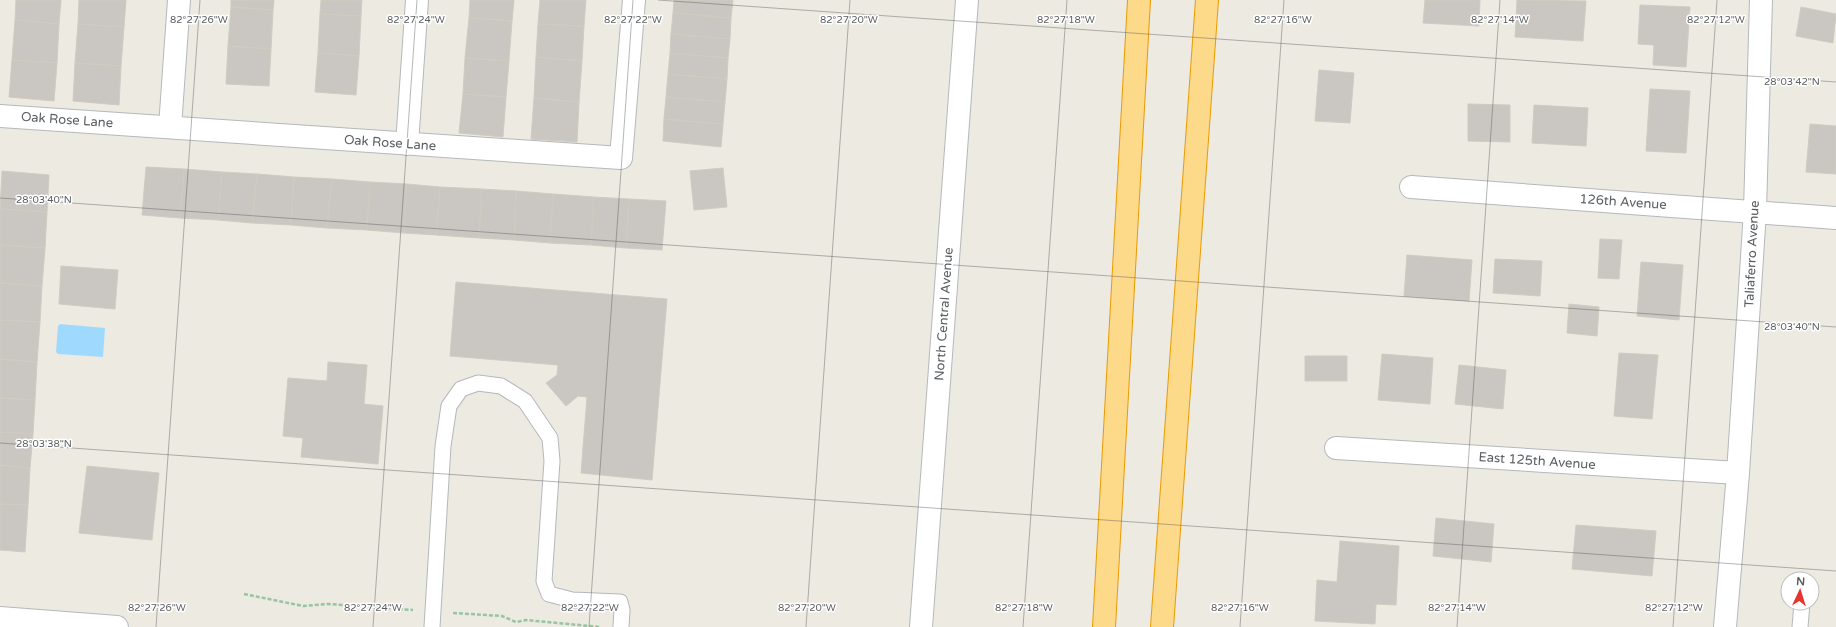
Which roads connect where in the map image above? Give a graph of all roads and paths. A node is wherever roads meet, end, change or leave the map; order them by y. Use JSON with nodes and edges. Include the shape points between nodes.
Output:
{"nodes":[{"id":1,"x":179,"y":0,"type":"edge"},
{"id":2,"x":417,"y":0,"type":"edge"},
{"id":3,"x":634,"y":0,"type":"edge"},
{"id":4,"x":967,"y":0,"type":"edge"},
{"id":5,"x":1761,"y":0,"type":"edge"},
{"id":6,"x":1139,"y":2,"type":"edge"},
{"id":7,"x":1207,"y":4,"type":"edge"},
{"id":8,"x":0,"y":116,"type":"edge"},
{"id":9,"x":170,"y":127,"type":"junction"},
{"id":10,"x":407,"y":144,"type":"junction"},
{"id":11,"x":1411,"y":187,"type":"dead end"},
{"id":12,"x":1755,"y":211,"type":"junction"},
{"id":13,"x":1836,"y":218,"type":"edge"},
{"id":14,"x":1336,"y":448,"type":"dead end"},
{"id":15,"x":1738,"y":474,"type":"junction"},
{"id":16,"x":1801,"y":611,"type":"edge"},
{"id":17,"x":0,"y":618,"type":"edge"},
{"id":18,"x":117,"y":627,"type":"edge"},
{"id":19,"x":432,"y":627,"type":"edge"},
{"id":20,"x":621,"y":627,"type":"edge"},
{"id":21,"x":921,"y":627,"type":"edge"},
{"id":22,"x":1104,"y":627,"type":"edge"},
{"id":23,"x":1162,"y":627,"type":"edge"},
{"id":24,"x":1725,"y":627,"type":"edge"},
{"id":25,"x":1800,"y":627,"type":"edge"}],
"edges":[{"from":1,"to":9,"type":"street"},
{"from":2,"to":10,"type":"street"},
{"from":3,"to":10,"type":"street","name":"Oak Rose Lane","via":[[621,158]]},
{"from":4,"to":21,"type":"street","name":"North Central Avenue"},
{"from":5,"to":12,"type":"street","name":"Taliaferro Avenue"},
{"from":6,"to":22,"type":"highway"},
{"from":7,"to":23,"type":"highway"},
{"from":8,"to":9,"type":"street","name":"Oak Rose Lane"},
{"from":9,"to":10,"type":"street","name":"Oak Rose Lane"},
{"from":11,"to":12,"type":"street","name":"126th Avenue"},
{"from":12,"to":13,"type":"street","name":"126th Avenue"},
{"from":12,"to":15,"type":"street","name":"Taliaferro Avenue"},
{"from":14,"to":15,"type":"street","name":"East 125th Avenue"},
{"from":15,"to":24,"type":"street","name":"Taliaferro Avenue"},
{"from":16,"to":25,"type":"lane"},
{"from":17,"to":18,"type":"street"},
{"from":19,"to":20,"type":"lane","via":[[439,501],[448,406],[461,389],[478,383],[501,386],[525,401],[550,438],[552,460],[544,581],[549,594],[572,600],[620,602]]}]}
